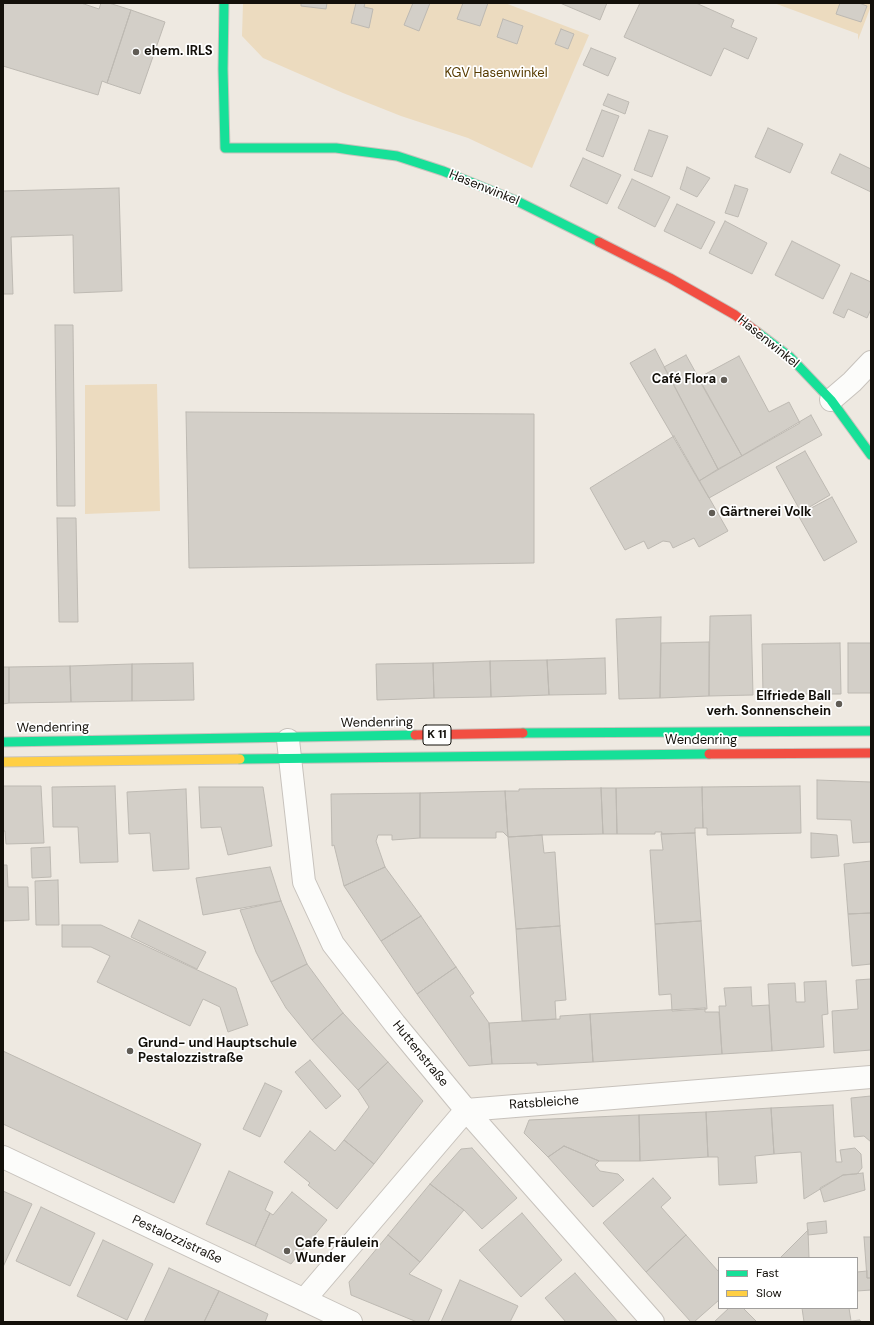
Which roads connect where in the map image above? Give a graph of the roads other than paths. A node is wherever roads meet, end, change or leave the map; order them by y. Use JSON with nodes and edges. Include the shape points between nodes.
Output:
{"nodes":[{"id":1,"x":224,"y":3,"type":"edge"},
{"id":2,"x":871,"y":362,"type":"edge"},
{"id":3,"x":831,"y":400,"type":"junction"},
{"id":4,"x":871,"y":455,"type":"edge"},
{"id":5,"x":871,"y":730,"type":"edge"},
{"id":6,"x":3,"y":742,"type":"edge"},
{"id":7,"x":288,"y":748,"type":"junction"},
{"id":8,"x":871,"y":753,"type":"edge"},
{"id":9,"x":3,"y":762,"type":"edge"},
{"id":10,"x":871,"y":1077,"type":"edge"},
{"id":11,"x":466,"y":1110,"type":"junction"},
{"id":12,"x":3,"y":1158,"type":"edge"},
{"id":13,"x":304,"y":1300,"type":"junction"},
{"id":14,"x":351,"y":1322,"type":"edge"},
{"id":15,"x":653,"y":1322,"type":"edge"}],
"edges":[{"from":1,"to":3,"type":"main road","name":"Hasenwinkel","via":[[225,148],[336,148],[397,156],[444,171],[517,201],[670,278],[735,315],[790,357]]},
{"from":2,"to":3,"type":"street"},
{"from":3,"to":4,"type":"main road","name":"Hasenwinkel"},
{"from":5,"to":7,"type":"main road","name":"Wendenring","number":"K 11","via":[[613,732]]},
{"from":6,"to":7,"type":"main road","name":"Wendenring","number":"K 11"},
{"from":7,"to":8,"type":"main road","name":"Wendenring","number":"K 11"},
{"from":7,"to":9,"type":"main road","name":"Wendenring","number":"K 11"},
{"from":7,"to":11,"type":"street","name":"Huttenstraße","via":[[304,882],[333,944]]},
{"from":10,"to":11,"type":"street","name":"Ratsbleiche"},
{"from":11,"to":13,"type":"street"},
{"from":11,"to":15,"type":"street","name":"Huttenstraße"},
{"from":12,"to":13,"type":"street","name":"Pestalozzistraße"},
{"from":13,"to":14,"type":"street","name":"Pestalozzistraße"}]}
